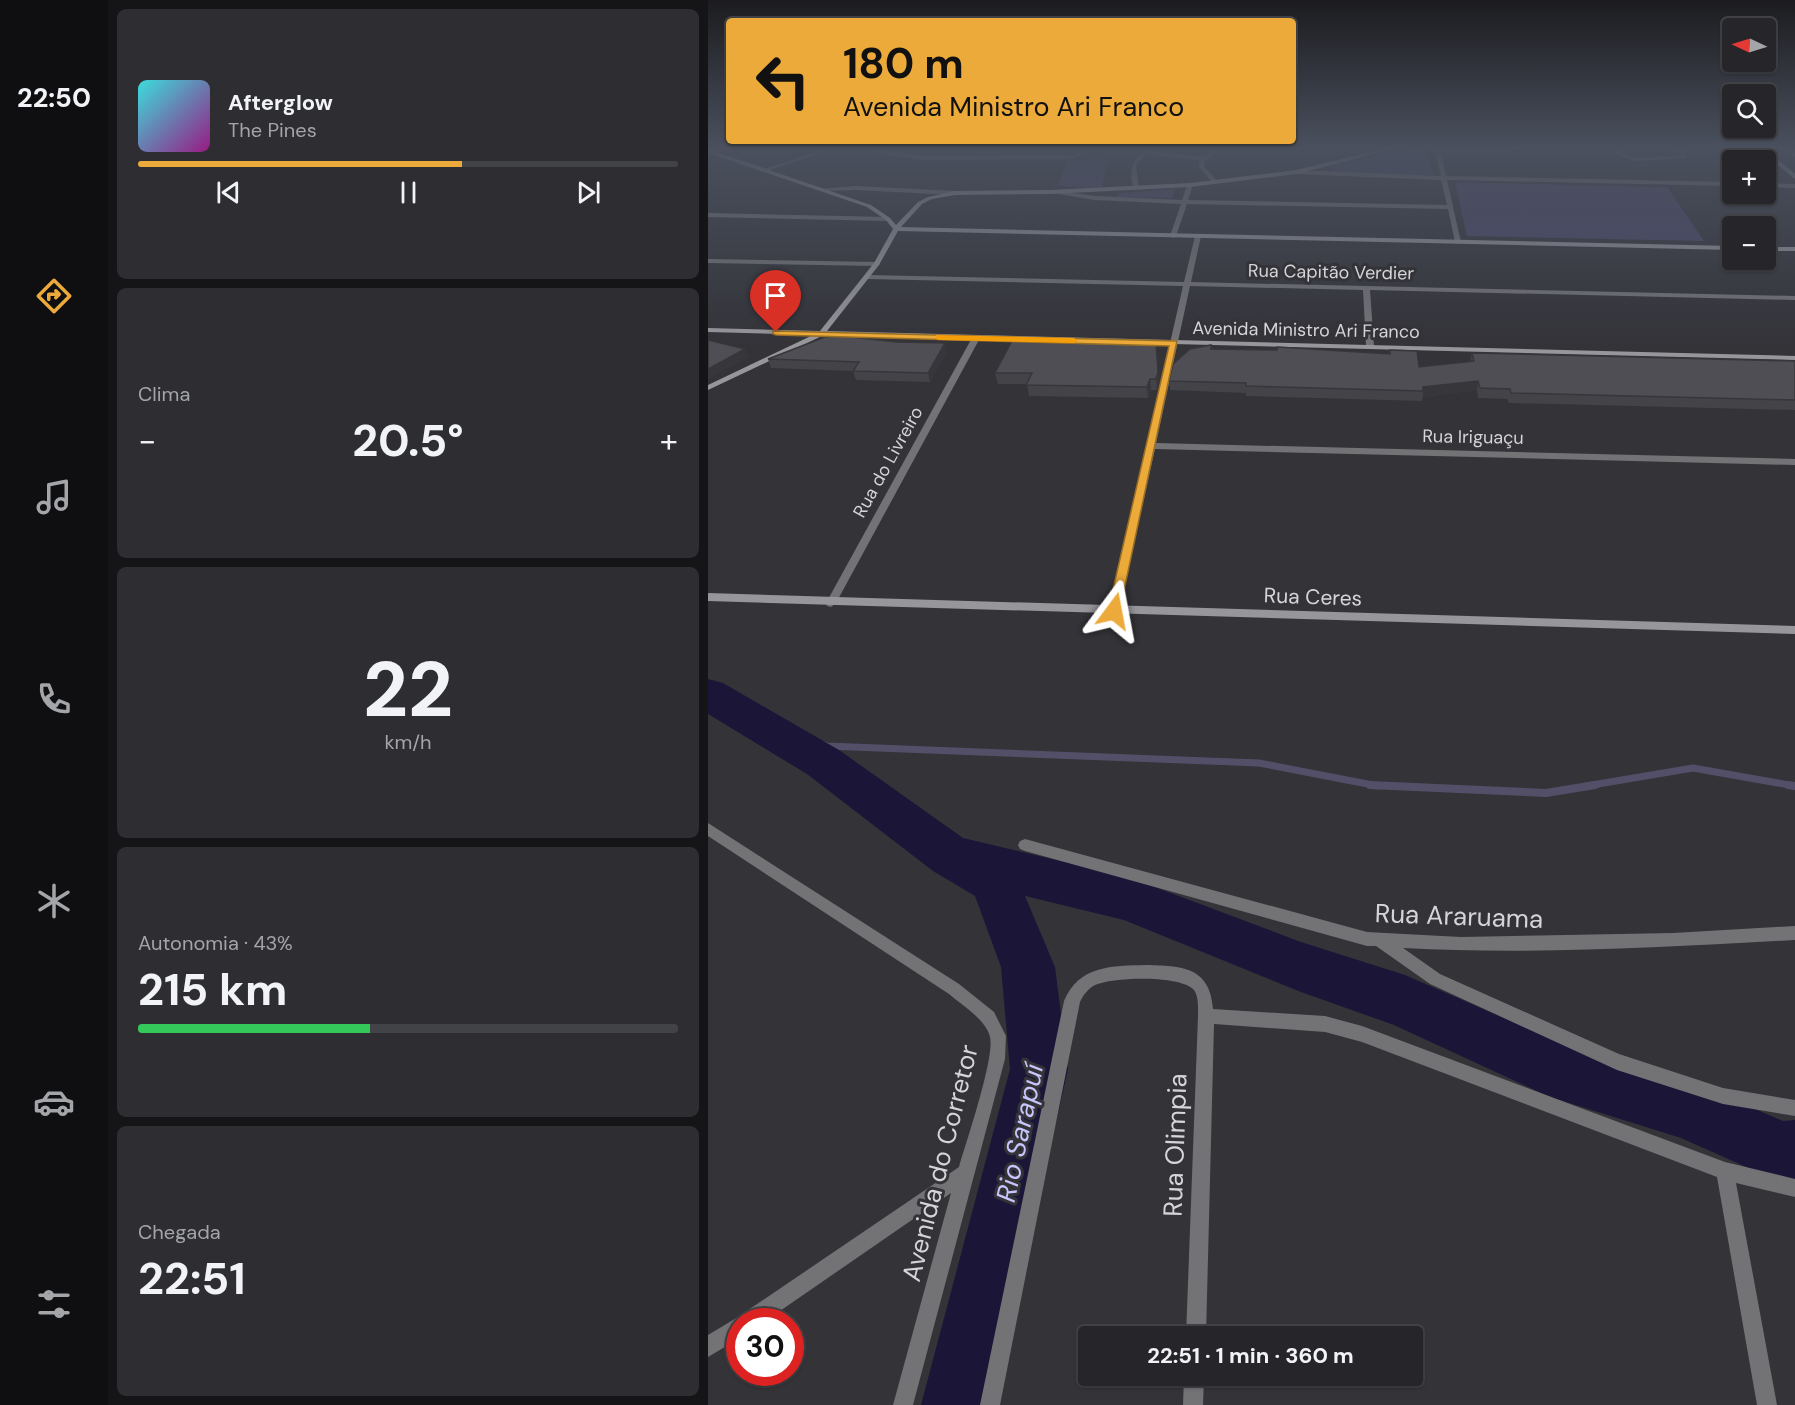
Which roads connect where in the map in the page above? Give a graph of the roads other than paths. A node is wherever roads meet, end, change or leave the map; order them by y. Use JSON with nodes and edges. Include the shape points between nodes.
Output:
{"nodes":[{"id":1,"x":877,"y":212,"type":"edge"},
{"id":2,"x":913,"y":212,"type":"edge"},
{"id":3,"x":1182,"y":212,"type":"edge"},
{"id":4,"x":1452,"y":212,"type":"edge"},
{"id":5,"x":708,"y":215,"type":"edge"},
{"id":6,"x":888,"y":219,"type":"junction"},
{"id":7,"x":896,"y":229,"type":"junction"},
{"id":8,"x":1173,"y":236,"type":"junction"},
{"id":9,"x":1198,"y":236,"type":"junction"},
{"id":10,"x":1458,"y":242,"type":"junction"},
{"id":11,"x":1722,"y":248,"type":"edge"},
{"id":12,"x":1776,"y":249,"type":"edge"},
{"id":13,"x":1795,"y":249,"type":"edge"},
{"id":14,"x":708,"y":261,"type":"edge"},
{"id":15,"x":877,"y":264,"type":"junction"},
{"id":16,"x":867,"y":277,"type":"junction"},
{"id":17,"x":1187,"y":284,"type":"junction"},
{"id":18,"x":1366,"y":287,"type":"junction"},
{"id":19,"x":1795,"y":298,"type":"edge"},
{"id":20,"x":708,"y":330,"type":"edge"},
{"id":21,"x":821,"y":334,"type":"junction"},
{"id":22,"x":976,"y":338,"type":"junction"},
{"id":23,"x":1174,"y":343,"type":"junction"},
{"id":24,"x":1370,"y":346,"type":"junction"},
{"id":25,"x":1795,"y":358,"type":"edge"},
{"id":26,"x":708,"y":388,"type":"edge"},
{"id":27,"x":1151,"y":446,"type":"junction"},
{"id":28,"x":1795,"y":462,"type":"edge"},
{"id":29,"x":708,"y":597,"type":"edge"},
{"id":30,"x":831,"y":603,"type":"junction"},
{"id":31,"x":1114,"y":611,"type":"junction"},
{"id":32,"x":1795,"y":630,"type":"edge"},
{"id":33,"x":708,"y":829,"type":"edge"},
{"id":34,"x":1025,"y":845,"type":"dead end"},
{"id":35,"x":1795,"y":933,"type":"edge"},
{"id":36,"x":1378,"y":939,"type":"junction"},
{"id":37,"x":1206,"y":1016,"type":"junction"},
{"id":38,"x":1795,"y":1108,"type":"edge"},
{"id":39,"x":1725,"y":1171,"type":"junction"},
{"id":40,"x":966,"y":1173,"type":"junction"},
{"id":41,"x":1795,"y":1188,"type":"edge"},
{"id":42,"x":767,"y":1308,"type":"edge"},
{"id":43,"x":1196,"y":1326,"type":"edge"},
{"id":44,"x":726,"y":1335,"type":"edge"},
{"id":45,"x":708,"y":1347,"type":"edge"},
{"id":46,"x":1194,"y":1386,"type":"edge"},
{"id":47,"x":903,"y":1405,"type":"edge"},
{"id":48,"x":990,"y":1405,"type":"edge"},
{"id":49,"x":1193,"y":1405,"type":"edge"},
{"id":50,"x":1767,"y":1405,"type":"edge"}],
"edges":[{"from":1,"to":6,"type":"main road"},
{"from":2,"to":7,"type":"main road"},
{"from":3,"to":8,"type":"street"},
{"from":4,"to":10,"type":"street"},
{"from":5,"to":6,"type":"street"},
{"from":6,"to":7,"type":"main road"},
{"from":7,"to":8,"type":"main road"},
{"from":7,"to":15,"type":"main road"},
{"from":8,"to":9,"type":"main road"},
{"from":9,"to":10,"type":"main road"},
{"from":9,"to":17,"type":"street"},
{"from":10,"to":11,"type":"main road"},
{"from":12,"to":13,"type":"main road"},
{"from":14,"to":15,"type":"street"},
{"from":15,"to":16,"type":"main road"},
{"from":16,"to":17,"type":"street","name":"Rua Capitão Verdier"},
{"from":16,"to":21,"type":"main road"},
{"from":17,"to":18,"type":"street","name":"Rua Capitão Verdier"},
{"from":17,"to":23,"type":"street"},
{"from":18,"to":19,"type":"street","name":"Rua Capitão Verdier"},
{"from":18,"to":24,"type":"street"},
{"from":20,"to":21,"type":"main road","name":"Avenida Ministro Ari Franco"},
{"from":21,"to":22,"type":"main road","name":"Avenida Ministro Ari Franco"},
{"from":21,"to":26,"type":"main road"},
{"from":22,"to":23,"type":"main road","name":"Avenida Ministro Ari Franco"},
{"from":22,"to":30,"type":"street","name":"Rua do Livreiro"},
{"from":23,"to":24,"type":"main road","name":"Avenida Ministro Ari Franco"},
{"from":23,"to":27,"type":"street"},
{"from":24,"to":25,"type":"main road","name":"Avenida Ministro Ari Franco"},
{"from":27,"to":28,"type":"street","name":"Rua Iriguaçu"},
{"from":27,"to":31,"type":"street"},
{"from":29,"to":30,"type":"main road","name":"Rua Ceres"},
{"from":30,"to":31,"type":"main road","name":"Rua Ceres"},
{"from":31,"to":32,"type":"main road","name":"Rua Ceres"},
{"from":33,"to":40,"type":"street","name":"Avenida do Corretor","via":[[954,989],[988,1018],[998,1036],[997,1059]]},
{"from":34,"to":36,"type":"street","name":"Rua Araruama"},
{"from":35,"to":36,"type":"street","name":"Rua Araruama","via":[[1461,944]]},
{"from":36,"to":38,"type":"street","via":[[1436,979],[1617,1062],[1723,1095]]},
{"from":37,"to":39,"type":"street","via":[[1325,1024],[1362,1034]]},
{"from":37,"to":43,"type":"street","name":"Rua Olimpia"},
{"from":37,"to":48,"type":"street","name":"Rua Olimpia","via":[[1199,984],[1174,973],[1102,976],[1078,988],[1072,1001]]},
{"from":39,"to":41,"type":"street"},
{"from":39,"to":50,"type":"street"},
{"from":40,"to":42,"type":"street"},
{"from":40,"to":47,"type":"street","name":"Avenida do Corretor"},
{"from":44,"to":45,"type":"street"},
{"from":46,"to":49,"type":"street"}]}
